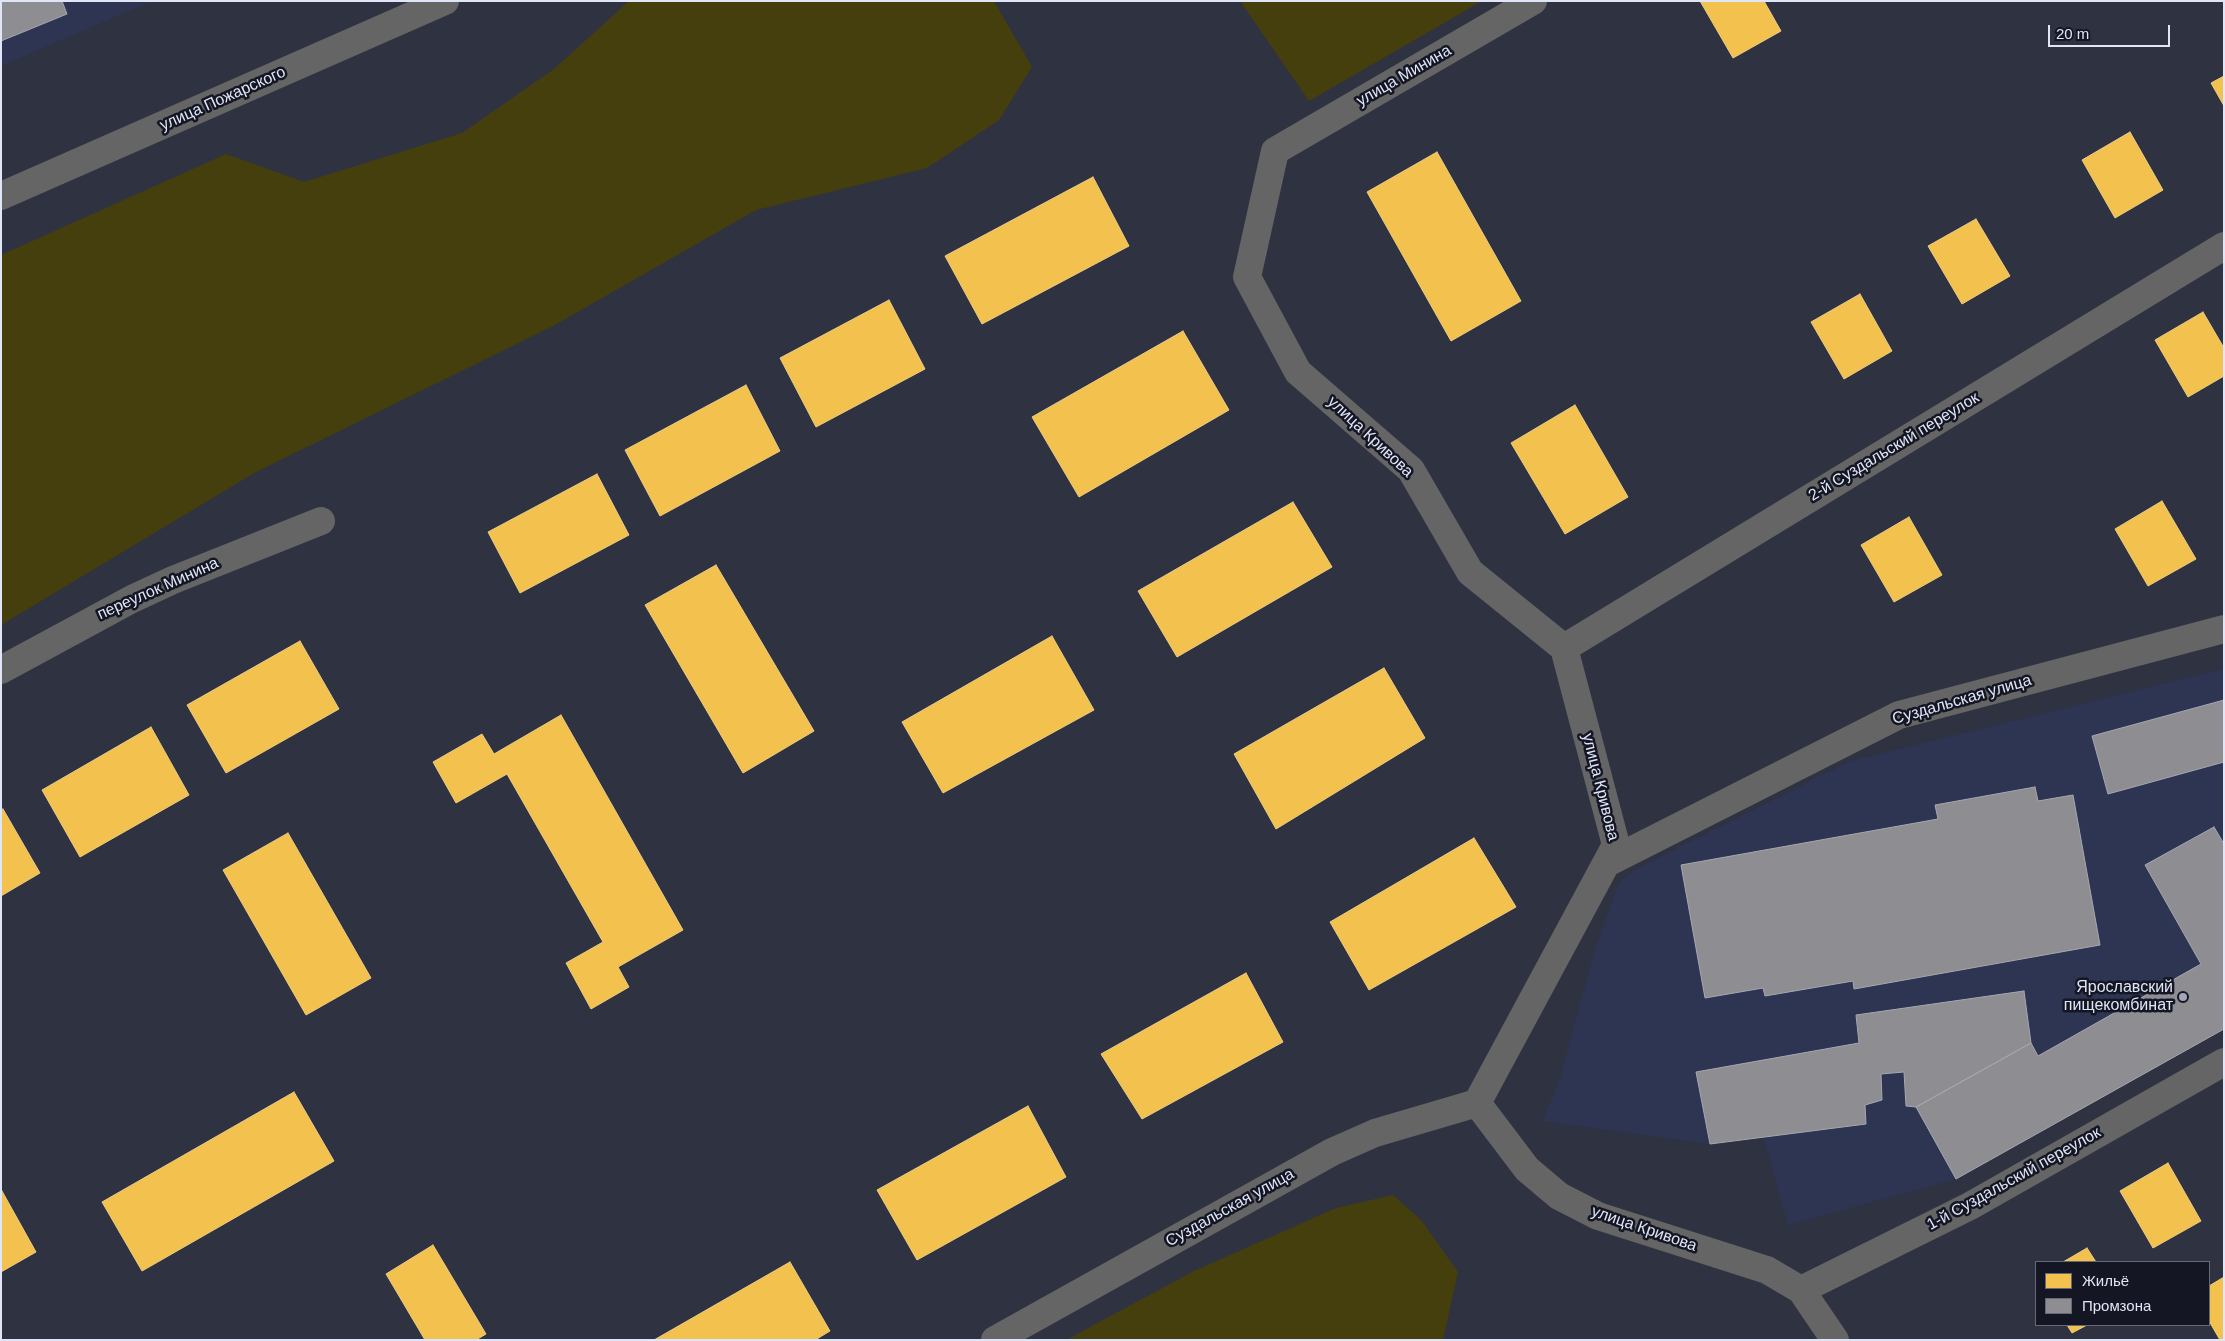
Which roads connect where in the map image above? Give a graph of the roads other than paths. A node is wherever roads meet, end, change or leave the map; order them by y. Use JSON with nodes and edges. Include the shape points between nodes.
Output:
{"nodes":[{"id":1,"x":445,"y":1,"type":"edge"},
{"id":2,"x":1533,"y":1,"type":"edge"},
{"id":3,"x":1275,"y":151,"type":"joint"},
{"id":4,"x":1,"y":196,"type":"edge"},
{"id":5,"x":2224,"y":246,"type":"edge"},
{"id":6,"x":321,"y":521,"type":"dead end"},
{"id":7,"x":2224,"y":629,"type":"edge"},
{"id":8,"x":1564,"y":648,"type":"junction"},
{"id":9,"x":1,"y":670,"type":"edge"},
{"id":10,"x":1607,"y":862,"type":"junction"},
{"id":11,"x":2224,"y":1062,"type":"edge"},
{"id":12,"x":1477,"y":1102,"type":"junction"},
{"id":13,"x":1801,"y":1290,"type":"junction"},
{"id":14,"x":995,"y":1340,"type":"edge"},
{"id":15,"x":1834,"y":1340,"type":"edge"}],
"edges":[{"from":1,"to":4,"type":"street","name":"улица Пожарского"},
{"from":2,"to":3,"type":"street","name":"улица Минина"},
{"from":3,"to":8,"type":"street","name":"улица Кривова","via":[[1247,278],[1298,372],[1411,470],[1470,572]]},
{"from":5,"to":8,"type":"street","name":"2-й Суздальский переулок"},
{"from":6,"to":9,"type":"street","name":"переулок Минина","via":[[132,599]]},
{"from":7,"to":10,"type":"street","name":"Суздальская улица","via":[[1899,715]]},
{"from":8,"to":10,"type":"street","name":"улица Кривова","via":[[1616,845]]},
{"from":10,"to":12,"type":"street","name":"улица Кривова"},
{"from":11,"to":13,"type":"street","name":"1-й Суздальский переулок","via":[[1970,1206]]},
{"from":12,"to":13,"type":"street","name":"улица Кривова","via":[[1527,1169],[1559,1196],[1598,1216],[1767,1270]]},
{"from":12,"to":14,"type":"street","name":"Суздальская улица","via":[[1375,1134],[1332,1152]]},
{"from":13,"to":15,"type":"street","name":"улица Кривова"}]}
